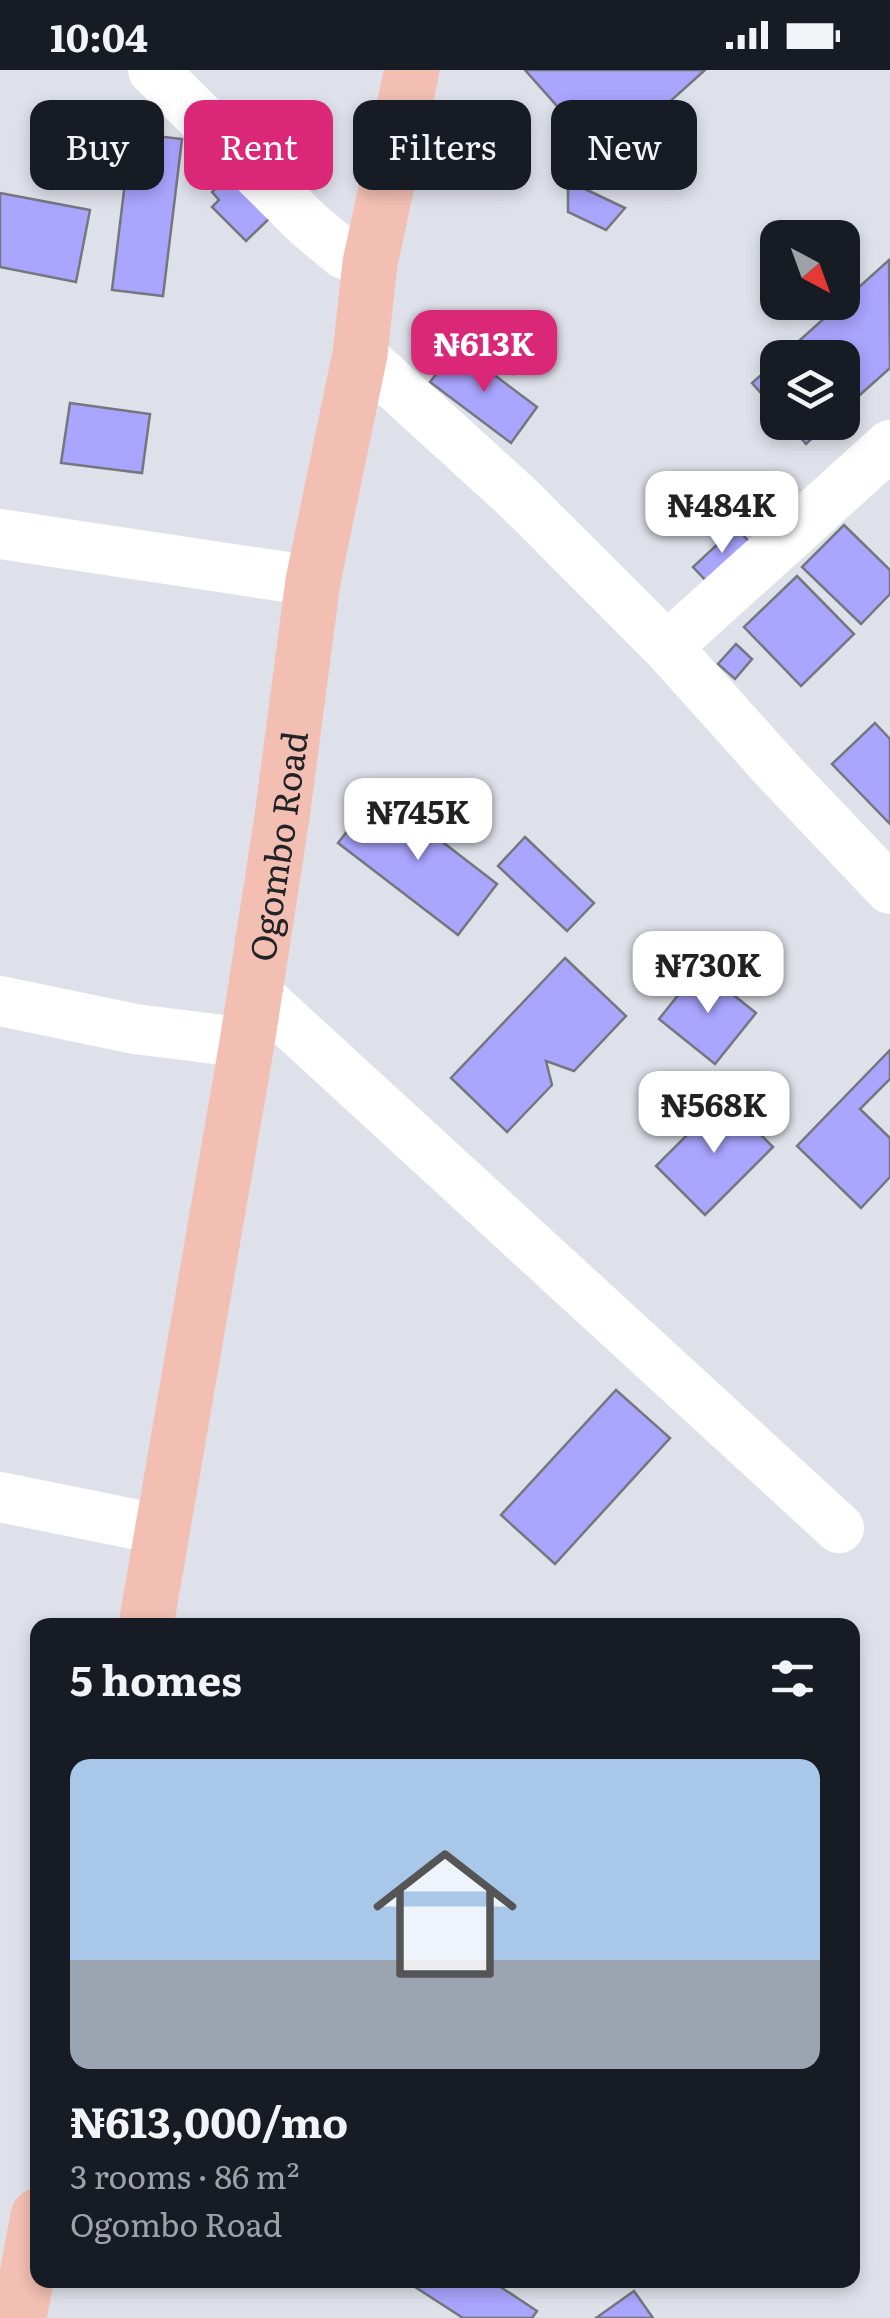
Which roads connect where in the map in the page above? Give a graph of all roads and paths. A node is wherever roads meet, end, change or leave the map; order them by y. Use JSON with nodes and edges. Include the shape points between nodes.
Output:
{"nodes":[{"id":1,"x":153,"y":70,"type":"edge"},
{"id":2,"x":412,"y":70,"type":"edge"},
{"id":3,"x":370,"y":263,"type":"junction"},
{"id":4,"x":360,"y":354,"type":"junction"},
{"id":5,"x":890,"y":444,"type":"edge"},
{"id":6,"x":0,"y":534,"type":"edge"},
{"id":7,"x":313,"y":580,"type":"junction"},
{"id":8,"x":667,"y":647,"type":"junction"},
{"id":9,"x":890,"y":888,"type":"edge"},
{"id":10,"x":0,"y":1001,"type":"edge"},
{"id":11,"x":251,"y":1018,"type":"junction"},
{"id":12,"x":0,"y":1497,"type":"edge"},
{"id":13,"x":839,"y":1528,"type":"dead end"},
{"id":14,"x":163,"y":1530,"type":"junction"},
{"id":15,"x":147,"y":1618,"type":"edge"},
{"id":16,"x":30,"y":2259,"type":"edge"},
{"id":17,"x":19,"y":2318,"type":"edge"}],
"edges":[{"from":1,"to":3,"type":"street","via":[[308,224],[344,254]]},
{"from":2,"to":3,"type":"main road","name":"Ogombo Road"},
{"from":3,"to":4,"type":"main road","name":"Ogombo Road"},
{"from":4,"to":7,"type":"main road","name":"Ogombo Road"},
{"from":4,"to":8,"type":"street"},
{"from":5,"to":8,"type":"street"},
{"from":6,"to":7,"type":"street"},
{"from":7,"to":11,"type":"main road","name":"Ogombo Road"},
{"from":8,"to":9,"type":"street"},
{"from":10,"to":11,"type":"street","via":[[135,1029]]},
{"from":11,"to":13,"type":"street"},
{"from":11,"to":14,"type":"main road","name":"Ogombo Road"},
{"from":12,"to":14,"type":"street"},
{"from":14,"to":15,"type":"main road","name":"Ogombo Road"},
{"from":16,"to":17,"type":"main road"}]}
